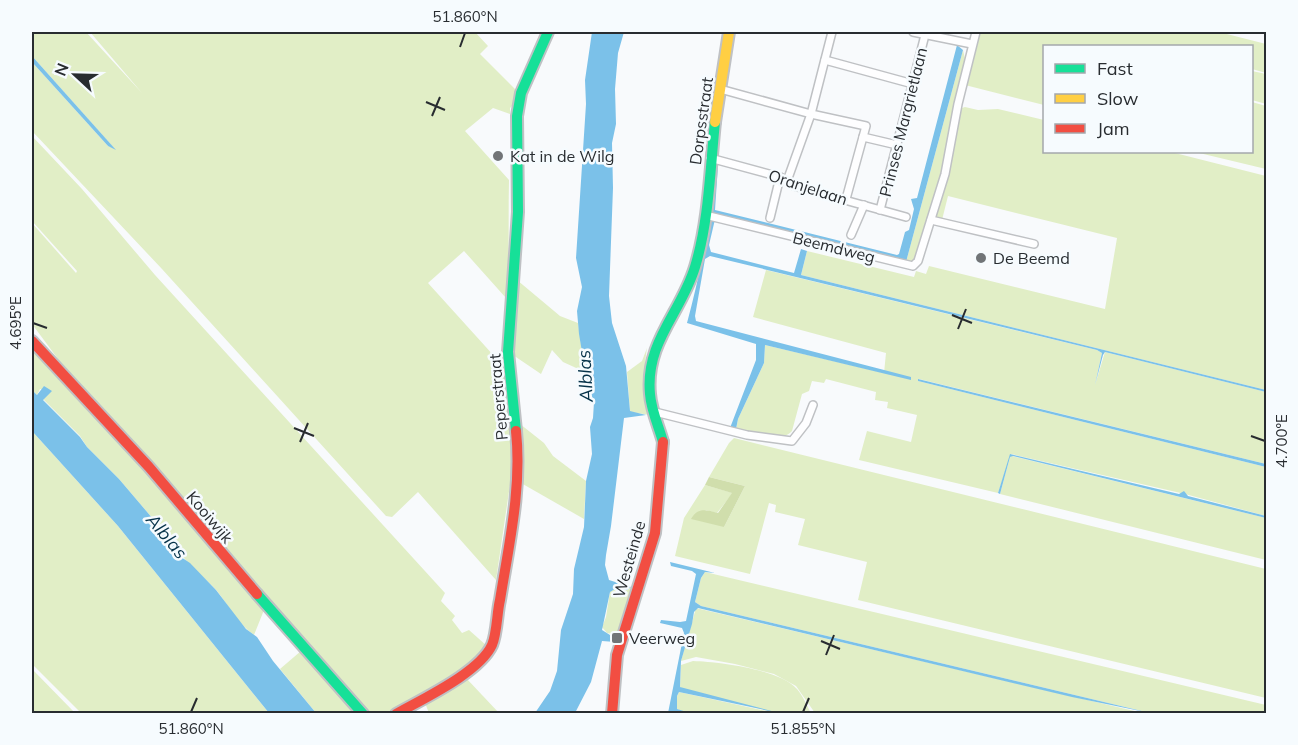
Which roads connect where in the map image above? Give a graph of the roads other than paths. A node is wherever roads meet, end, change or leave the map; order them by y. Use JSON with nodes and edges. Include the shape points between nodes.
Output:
{"nodes":[{"id":1,"x":548,"y":32,"type":"edge"},
{"id":2,"x":729,"y":32,"type":"edge"},
{"id":3,"x":832,"y":32,"type":"edge"},
{"id":4,"x":913,"y":32,"type":"edge"},
{"id":5,"x":976,"y":32,"type":"edge"},
{"id":6,"x":925,"y":35,"type":"junction"},
{"id":7,"x":972,"y":44,"type":"junction"},
{"id":8,"x":825,"y":60,"type":"junction"},
{"id":9,"x":913,"y":84,"type":"junction"},
{"id":10,"x":720,"y":89,"type":"junction"},
{"id":11,"x":811,"y":114,"type":"junction"},
{"id":12,"x":863,"y":137,"type":"junction"},
{"id":13,"x":897,"y":145,"type":"junction"},
{"id":14,"x":710,"y":158,"type":"junction"},
{"id":15,"x":784,"y":179,"type":"junction"},
{"id":16,"x":846,"y":199,"type":"junction"},
{"id":17,"x":864,"y":205,"type":"junction"},
{"id":18,"x":880,"y":210,"type":"junction"},
{"id":19,"x":705,"y":215,"type":"junction"},
{"id":20,"x":770,"y":218,"type":"dead end"},
{"id":21,"x":906,"y":218,"type":"dead end"},
{"id":22,"x":931,"y":219,"type":"junction"},
{"id":23,"x":851,"y":235,"type":"dead end"},
{"id":24,"x":1034,"y":244,"type":"dead end"},
{"id":25,"x":32,"y":341,"type":"edge"},
{"id":26,"x":813,"y":405,"type":"dead end"},
{"id":27,"x":655,"y":412,"type":"junction"},
{"id":28,"x":363,"y":714,"type":"edge"},
{"id":29,"x":396,"y":714,"type":"edge"},
{"id":30,"x":612,"y":714,"type":"edge"}],
"edges":[{"from":1,"to":29,"type":"street","name":"Peperstraat","via":[[521,93],[517,116],[518,212],[508,352],[518,474],[492,645],[474,667]]},
{"from":2,"to":10,"type":"street","name":"Dorpsstraat"},
{"from":3,"to":8,"type":"street"},
{"from":4,"to":6,"type":"street"},
{"from":5,"to":7,"type":"street","name":"Beemdweg"},
{"from":6,"to":7,"type":"street"},
{"from":6,"to":9,"type":"street","name":"Prinses Margrietlaan"},
{"from":7,"to":22,"type":"street","name":"Beemdweg","via":[[950,153]]},
{"from":8,"to":9,"type":"street"},
{"from":8,"to":11,"type":"street"},
{"from":9,"to":13,"type":"street","name":"Prinses Margrietlaan"},
{"from":10,"to":11,"type":"street"},
{"from":10,"to":14,"type":"street","name":"Dorpsstraat"},
{"from":11,"to":12,"type":"street","via":[[866,126]]},
{"from":11,"to":15,"type":"street"},
{"from":12,"to":13,"type":"street"},
{"from":12,"to":16,"type":"street"},
{"from":13,"to":18,"type":"street","name":"Prinses Margrietlaan"},
{"from":14,"to":15,"type":"street","name":"Oranjelaan"},
{"from":14,"to":19,"type":"street","name":"Dorpsstraat"},
{"from":15,"to":16,"type":"street","name":"Oranjelaan","via":[[794,186]]},
{"from":15,"to":20,"type":"street"},
{"from":16,"to":17,"type":"street","name":"Oranjelaan"},
{"from":17,"to":18,"type":"street","name":"Oranjelaan"},
{"from":17,"to":23,"type":"street"},
{"from":18,"to":21,"type":"street","name":"Oranjelaan"},
{"from":19,"to":22,"type":"street","name":"Beemdweg","via":[[913,266]]},
{"from":19,"to":27,"type":"street","name":"Westeinde","via":[[692,276],[658,340],[650,364],[650,394]]},
{"from":22,"to":24,"type":"street"},
{"from":25,"to":28,"type":"street","name":"Kooiwijk","via":[[149,467]]},
{"from":26,"to":27,"type":"street","via":[[806,423],[792,441],[747,435]]},
{"from":27,"to":30,"type":"street","name":"Westeinde","via":[[663,454],[655,533],[616,655]]}]}
